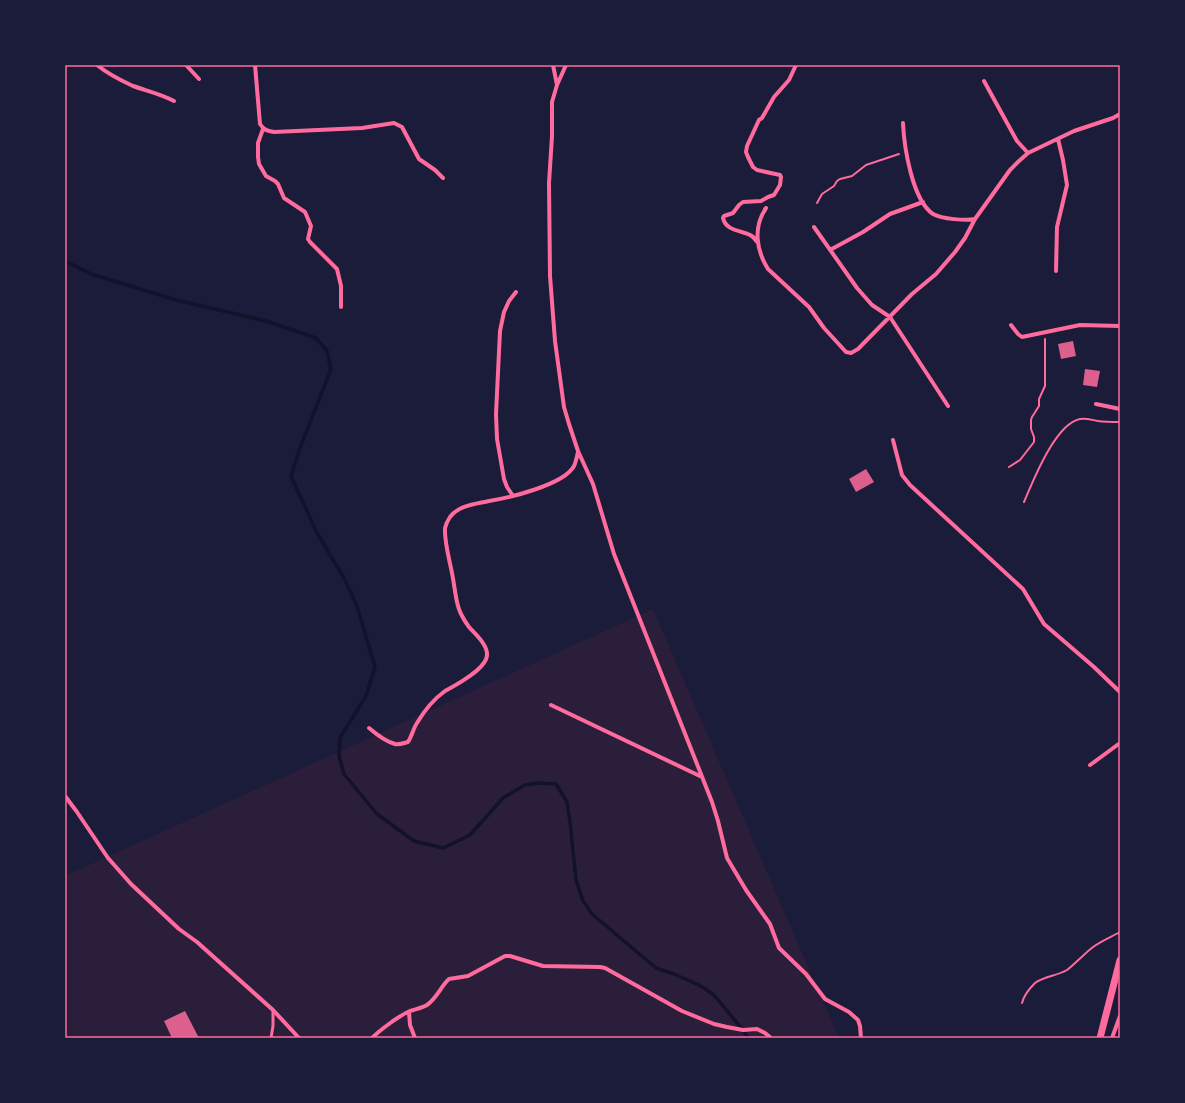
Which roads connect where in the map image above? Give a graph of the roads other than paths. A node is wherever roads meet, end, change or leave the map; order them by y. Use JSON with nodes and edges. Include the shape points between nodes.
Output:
{"nodes":[{"id":1,"x":97,"y":65,"type":"edge"},
{"id":2,"x":186,"y":65,"type":"edge"},
{"id":3,"x":255,"y":65,"type":"edge"},
{"id":4,"x":553,"y":65,"type":"edge"},
{"id":5,"x":566,"y":65,"type":"edge"},
{"id":6,"x":796,"y":65,"type":"edge"},
{"id":7,"x":199,"y":79,"type":"dead end"},
{"id":8,"x":984,"y":81,"type":"dead end"},
{"id":9,"x":557,"y":85,"type":"junction"},
{"id":10,"x":174,"y":101,"type":"dead end"},
{"id":11,"x":1120,"y":114,"type":"edge"},
{"id":12,"x":903,"y":123,"type":"dead end"},
{"id":13,"x":263,"y":128,"type":"junction"},
{"id":14,"x":1058,"y":139,"type":"junction"},
{"id":15,"x":1028,"y":153,"type":"junction"},
{"id":16,"x":443,"y":178,"type":"dead end"},
{"id":17,"x":923,"y":202,"type":"junction"},
{"id":18,"x":766,"y":208,"type":"dead end"},
{"id":19,"x":976,"y":219,"type":"junction"},
{"id":20,"x":814,"y":227,"type":"dead end"},
{"id":21,"x":758,"y":242,"type":"junction"},
{"id":22,"x":830,"y":250,"type":"junction"},
{"id":23,"x":1056,"y":271,"type":"dead end"},
{"id":24,"x":516,"y":292,"type":"dead end"},
{"id":25,"x":341,"y":307,"type":"dead end"},
{"id":26,"x":890,"y":317,"type":"junction"},
{"id":27,"x":1011,"y":326,"type":"dead end"},
{"id":28,"x":1120,"y":326,"type":"edge"},
{"id":29,"x":1096,"y":404,"type":"dead end"},
{"id":30,"x":948,"y":406,"type":"dead end"},
{"id":31,"x":1120,"y":409,"type":"edge"},
{"id":32,"x":893,"y":440,"type":"dead end"},
{"id":33,"x":578,"y":451,"type":"junction"},
{"id":34,"x":513,"y":496,"type":"junction"},
{"id":35,"x":1120,"y":692,"type":"edge"},
{"id":36,"x":551,"y":705,"type":"dead end"},
{"id":37,"x":369,"y":728,"type":"dead end"},
{"id":38,"x":1120,"y":743,"type":"edge"},
{"id":39,"x":1090,"y":765,"type":"dead end"},
{"id":40,"x":703,"y":777,"type":"junction"},
{"id":41,"x":65,"y":796,"type":"edge"},
{"id":42,"x":1120,"y":960,"type":"edge"},
{"id":43,"x":273,"y":1010,"type":"junction"},
{"id":44,"x":409,"y":1012,"type":"junction"},
{"id":45,"x":1120,"y":1016,"type":"edge"},
{"id":46,"x":272,"y":1038,"type":"edge"},
{"id":47,"x":299,"y":1038,"type":"edge"},
{"id":48,"x":372,"y":1038,"type":"edge"},
{"id":49,"x":415,"y":1038,"type":"edge"},
{"id":50,"x":771,"y":1038,"type":"edge"},
{"id":51,"x":861,"y":1038,"type":"edge"},
{"id":52,"x":1100,"y":1038,"type":"edge"},
{"id":53,"x":1112,"y":1038,"type":"edge"}],
"edges":[{"from":1,"to":10,"type":"street","via":[[133,86]]},
{"from":2,"to":7,"type":"street"},
{"from":3,"to":13,"type":"street","via":[[260,124]]},
{"from":4,"to":9,"type":"street"},
{"from":5,"to":9,"type":"street"},
{"from":6,"to":21,"type":"street","via":[[789,80],[759,120],[746,152],[757,170],[780,175],[780,185],[774,195],[761,201],[740,203],[734,212],[723,218],[728,227],[750,234]]},
{"from":8,"to":15,"type":"street","via":[[1017,141]]},
{"from":9,"to":33,"type":"street","via":[[552,102],[549,183],[554,341],[564,407]]},
{"from":11,"to":14,"type":"street"},
{"from":12,"to":17,"type":"street","via":[[906,154]]},
{"from":13,"to":16,"type":"street","via":[[274,132],[362,128],[394,123],[402,126],[419,159]]},
{"from":13,"to":25,"type":"street","via":[[258,143],[259,164],[266,176],[278,184],[284,198],[305,212],[311,226],[308,239],[337,269],[341,286]]},
{"from":14,"to":15,"type":"street"},
{"from":14,"to":23,"type":"street","via":[[1067,184],[1057,227]]},
{"from":15,"to":19,"type":"street","via":[[1010,170]]},
{"from":17,"to":19,"type":"street","via":[[934,215],[960,220]]},
{"from":17,"to":22,"type":"street","via":[[890,214]]},
{"from":18,"to":21,"type":"street","via":[[760,219]]},
{"from":19,"to":26,"type":"street","via":[[955,252],[936,274]]},
{"from":20,"to":22,"type":"street"},
{"from":21,"to":26,"type":"street","via":[[768,269],[809,307],[846,352],[851,353],[858,349]]},
{"from":22,"to":26,"type":"street","via":[[872,306]]},
{"from":24,"to":34,"type":"street","via":[[504,312],[500,331],[496,414],[497,439],[504,479]]},
{"from":26,"to":30,"type":"street"},
{"from":27,"to":28,"type":"street","via":[[1022,337],[1080,325]]},
{"from":29,"to":31,"type":"street"},
{"from":32,"to":35,"type":"street","via":[[902,475],[910,485],[1023,589],[1044,624]]},
{"from":33,"to":34,"type":"street","via":[[574,466],[567,474],[529,492]]},
{"from":33,"to":40,"type":"street","via":[[593,484],[614,554]]},
{"from":34,"to":37,"type":"street","via":[[465,507],[450,516],[445,527],[455,599],[460,613],[485,648],[487,658],[469,676],[428,706],[416,723],[408,742],[395,744]]},
{"from":36,"to":40,"type":"street"},
{"from":38,"to":39,"type":"street"},
{"from":40,"to":51,"type":"street","via":[[727,858],[770,924],[779,948],[806,974],[825,999],[858,1020]]},
{"from":41,"to":43,"type":"street","via":[[108,858],[131,884]]},
{"from":42,"to":52,"type":"street"},
{"from":43,"to":46,"type":"lane"},
{"from":43,"to":47,"type":"street"},
{"from":44,"to":48,"type":"street"},
{"from":44,"to":49,"type":"street"},
{"from":44,"to":50,"type":"street","via":[[429,1004],[449,979],[468,976],[500,958],[510,956],[543,966],[605,968],[682,1011],[714,1024],[743,1030],[757,1029]]},
{"from":45,"to":53,"type":"street"}]}
